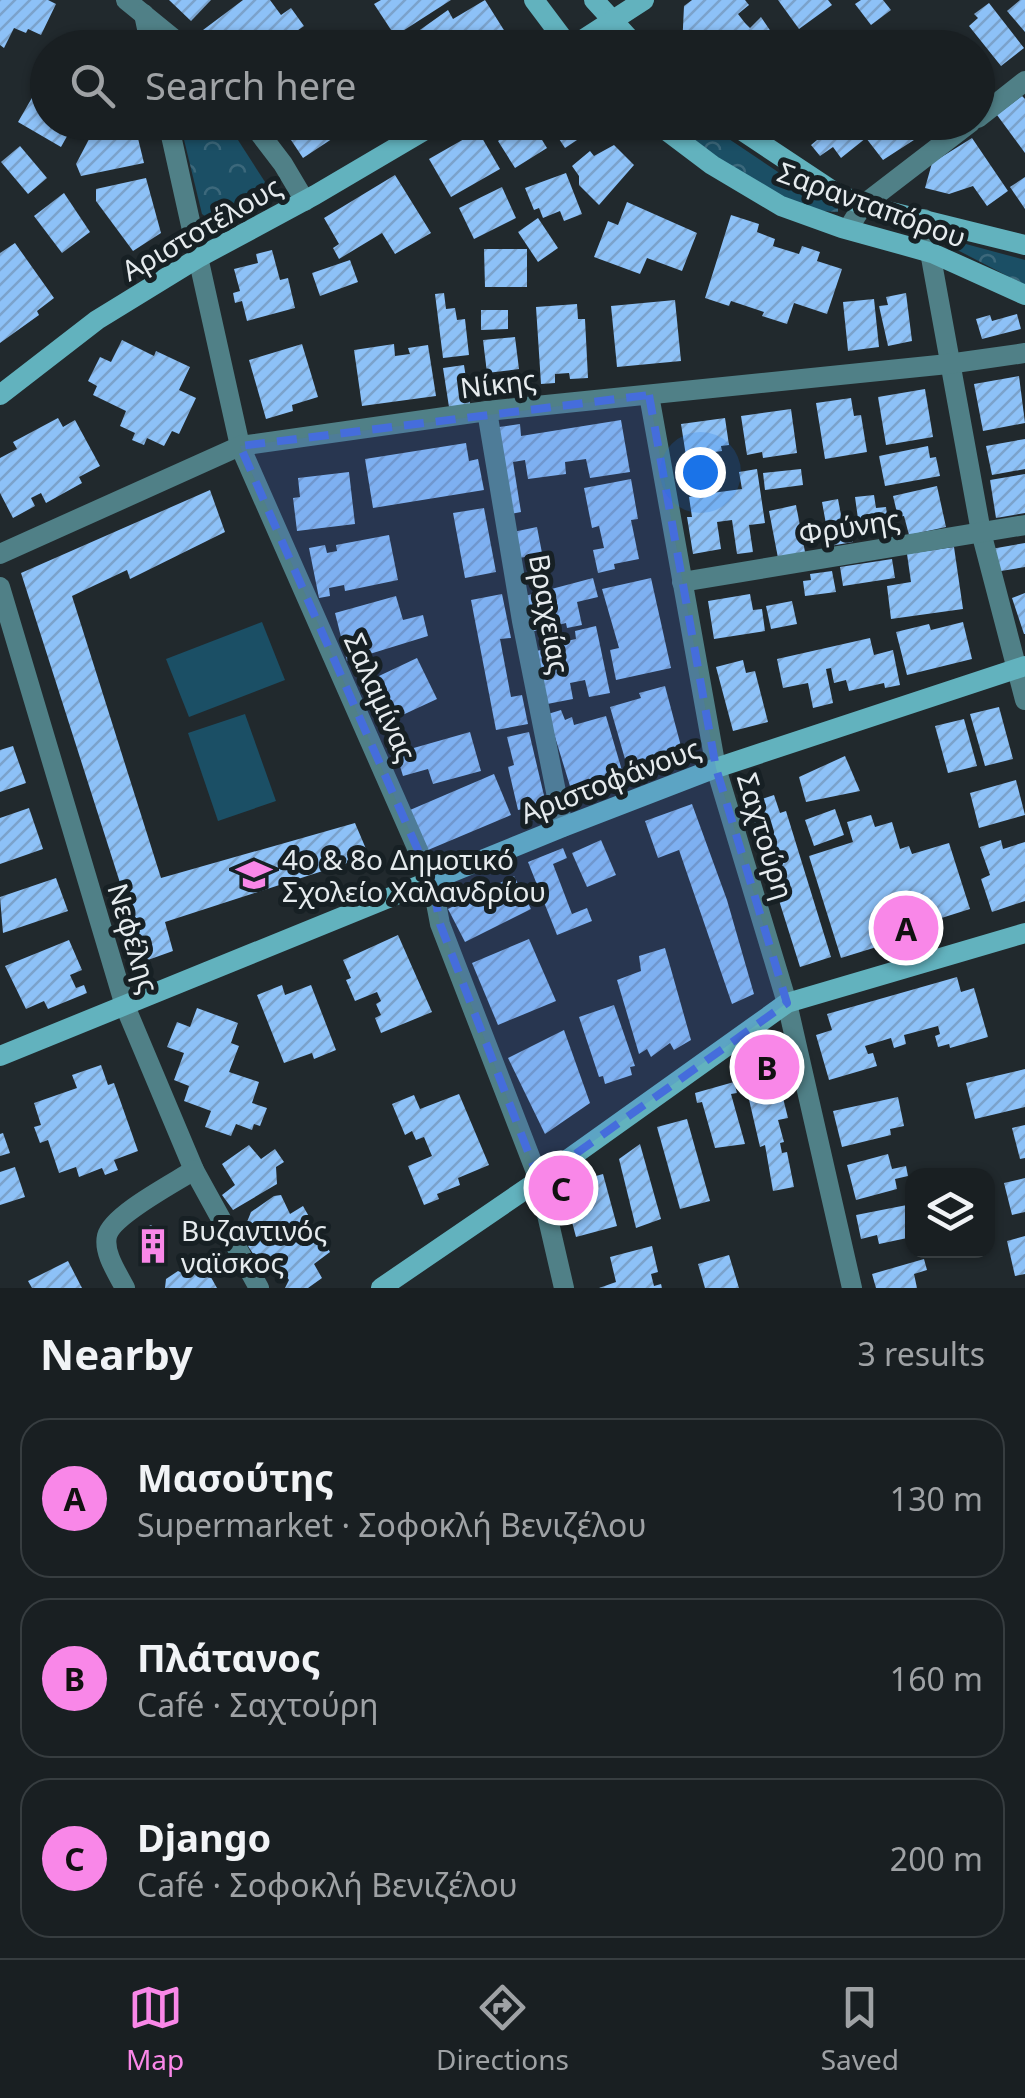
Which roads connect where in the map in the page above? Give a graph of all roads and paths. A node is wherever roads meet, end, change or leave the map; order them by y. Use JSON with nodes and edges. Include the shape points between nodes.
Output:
{"nodes":[{"id":1,"x":126,"y":0,"type":"edge"},
{"id":2,"x":534,"y":0,"type":"edge"},
{"id":3,"x":594,"y":0,"type":"edge"},
{"id":4,"x":644,"y":0,"type":"edge"},
{"id":5,"x":144,"y":14,"type":"junction"},
{"id":6,"x":612,"y":21,"type":"junction"},
{"id":7,"x":148,"y":30,"type":"edge"},
{"id":8,"x":163,"y":30,"type":"edge"},
{"id":9,"x":556,"y":30,"type":"edge"},
{"id":10,"x":598,"y":30,"type":"edge"},
{"id":11,"x":621,"y":30,"type":"edge"},
{"id":12,"x":1025,"y":81,"type":"edge"},
{"id":13,"x":995,"y":105,"type":"edge"},
{"id":14,"x":172,"y":140,"type":"edge"},
{"id":15,"x":264,"y":140,"type":"edge"},
{"id":16,"x":408,"y":140,"type":"edge"},
{"id":17,"x":679,"y":140,"type":"edge"},
{"id":18,"x":757,"y":140,"type":"edge"},
{"id":19,"x":948,"y":140,"type":"edge"},
{"id":20,"x":304,"y":201,"type":"junction"},
{"id":21,"x":863,"y":205,"type":"junction"},
{"id":22,"x":924,"y":219,"type":"junction"},
{"id":23,"x":848,"y":229,"type":"junction"},
{"id":24,"x":1025,"y":245,"type":"edge"},
{"id":25,"x":928,"y":252,"type":"junction"},
{"id":26,"x":198,"y":258,"type":"junction"},
{"id":27,"x":1025,"y":295,"type":"edge"},
{"id":28,"x":1025,"y":353,"type":"edge"},
{"id":29,"x":948,"y":364,"type":"junction"},
{"id":30,"x":0,"y":395,"type":"edge"},
{"id":31,"x":649,"y":395,"type":"junction"},
{"id":32,"x":488,"y":410,"type":"junction"},
{"id":33,"x":240,"y":446,"type":"junction"},
{"id":34,"x":1025,"y":525,"type":"edge"},
{"id":35,"x":981,"y":532,"type":"junction"},
{"id":36,"x":0,"y":554,"type":"edge"},
{"id":37,"x":682,"y":582,"type":"junction"},
{"id":38,"x":0,"y":587,"type":"edge"},
{"id":39,"x":1021,"y":667,"type":"edge"},
{"id":40,"x":1025,"y":700,"type":"edge"},
{"id":41,"x":716,"y":768,"type":"junction"},
{"id":42,"x":562,"y":826,"type":"junction"},
{"id":43,"x":432,"y":882,"type":"junction"},
{"id":44,"x":1025,"y":934,"type":"edge"},
{"id":45,"x":787,"y":1003,"type":"junction"},
{"id":46,"x":124,"y":1006,"type":"junction"},
{"id":47,"x":0,"y":1056,"type":"edge"},
{"id":48,"x":194,"y":1170,"type":"junction"},
{"id":49,"x":539,"y":1180,"type":"junction"},
{"id":50,"x":125,"y":1288,"type":"edge"},
{"id":51,"x":259,"y":1288,"type":"edge"},
{"id":52,"x":381,"y":1288,"type":"edge"},
{"id":53,"x":564,"y":1288,"type":"edge"},
{"id":54,"x":852,"y":1288,"type":"edge"}],
"edges":[{"from":1,"to":5,"type":"street"},
{"from":2,"to":9,"type":"street"},
{"from":3,"to":6,"type":"street"},
{"from":4,"to":6,"type":"street"},
{"from":5,"to":7,"type":"street"},
{"from":5,"to":8,"type":"street"},
{"from":6,"to":10,"type":"street"},
{"from":6,"to":11,"type":"street"},
{"from":12,"to":13,"type":"street"},
{"from":14,"to":26,"type":"street","name":"Σαλαμίνας"},
{"from":15,"to":20,"type":"street"},
{"from":16,"to":20,"type":"street","name":"Αριστοτέλους"},
{"from":17,"to":23,"type":"street","name":"Σαρανταπόρου","via":[[781,206]]},
{"from":18,"to":21,"type":"street","name":"Σαρανταπόρου"},
{"from":19,"to":21,"type":"street"},
{"from":20,"to":26,"type":"street","name":"Αριστοτέλους"},
{"from":21,"to":22,"type":"street","name":"Σαρανταπόρου"},
{"from":21,"to":23,"type":"street"},
{"from":22,"to":24,"type":"street","name":"Σαρανταπόρου"},
{"from":22,"to":25,"type":"street"},
{"from":23,"to":25,"type":"street","name":"Σαρανταπόρου"},
{"from":25,"to":27,"type":"street","name":"Σαρανταπόρου"},
{"from":25,"to":29,"type":"street"},
{"from":26,"to":30,"type":"street","name":"Αριστοτέλους","via":[[97,320]]},
{"from":26,"to":33,"type":"street","name":"Σαλαμίνας"},
{"from":28,"to":29,"type":"street","name":"Νίκης"},
{"from":29,"to":31,"type":"street","name":"Νίκης"},
{"from":29,"to":35,"type":"street"},
{"from":31,"to":32,"type":"street","name":"Νίκης"},
{"from":31,"to":37,"type":"street","name":"Σαχτούρη"},
{"from":32,"to":33,"type":"street","name":"Νίκης"},
{"from":32,"to":42,"type":"street","name":"Βραχείας"},
{"from":33,"to":36,"type":"street","name":"Νίκης"},
{"from":33,"to":43,"type":"street","name":"Σαλαμίνας"},
{"from":34,"to":35,"type":"street","name":"Φρύνης"},
{"from":35,"to":37,"type":"street","name":"Φρύνης"},
{"from":35,"to":39,"type":"street"},
{"from":37,"to":41,"type":"street","name":"Σαχτούρη"},
{"from":38,"to":46,"type":"street","name":"Νεφέλης"},
{"from":39,"to":40,"type":"street"},
{"from":39,"to":41,"type":"street","name":"Αριστοφάνους"},
{"from":41,"to":42,"type":"street","name":"Αριστοφάνους"},
{"from":41,"to":45,"type":"street","name":"Σαχτούρη"},
{"from":42,"to":43,"type":"street","name":"Αριστοφάνους"},
{"from":43,"to":46,"type":"street","name":"Αριστοφάνους"},
{"from":43,"to":49,"type":"street","name":"Σαλαμίνας","via":[[440,924]]},
{"from":44,"to":45,"type":"street"},
{"from":45,"to":49,"type":"street"},
{"from":45,"to":54,"type":"street","name":"Σαχτούρη"},
{"from":46,"to":47,"type":"street","name":"Αριστοφάνους"},
{"from":46,"to":48,"type":"street","name":"Νεφέλης"},
{"from":48,"to":50,"type":"street","via":[[115,1221],[106,1238]]},
{"from":48,"to":51,"type":"street","name":"Νεφέλης"},
{"from":49,"to":52,"type":"street"},
{"from":49,"to":53,"type":"street","name":"Σαλαμίνας"}]}
